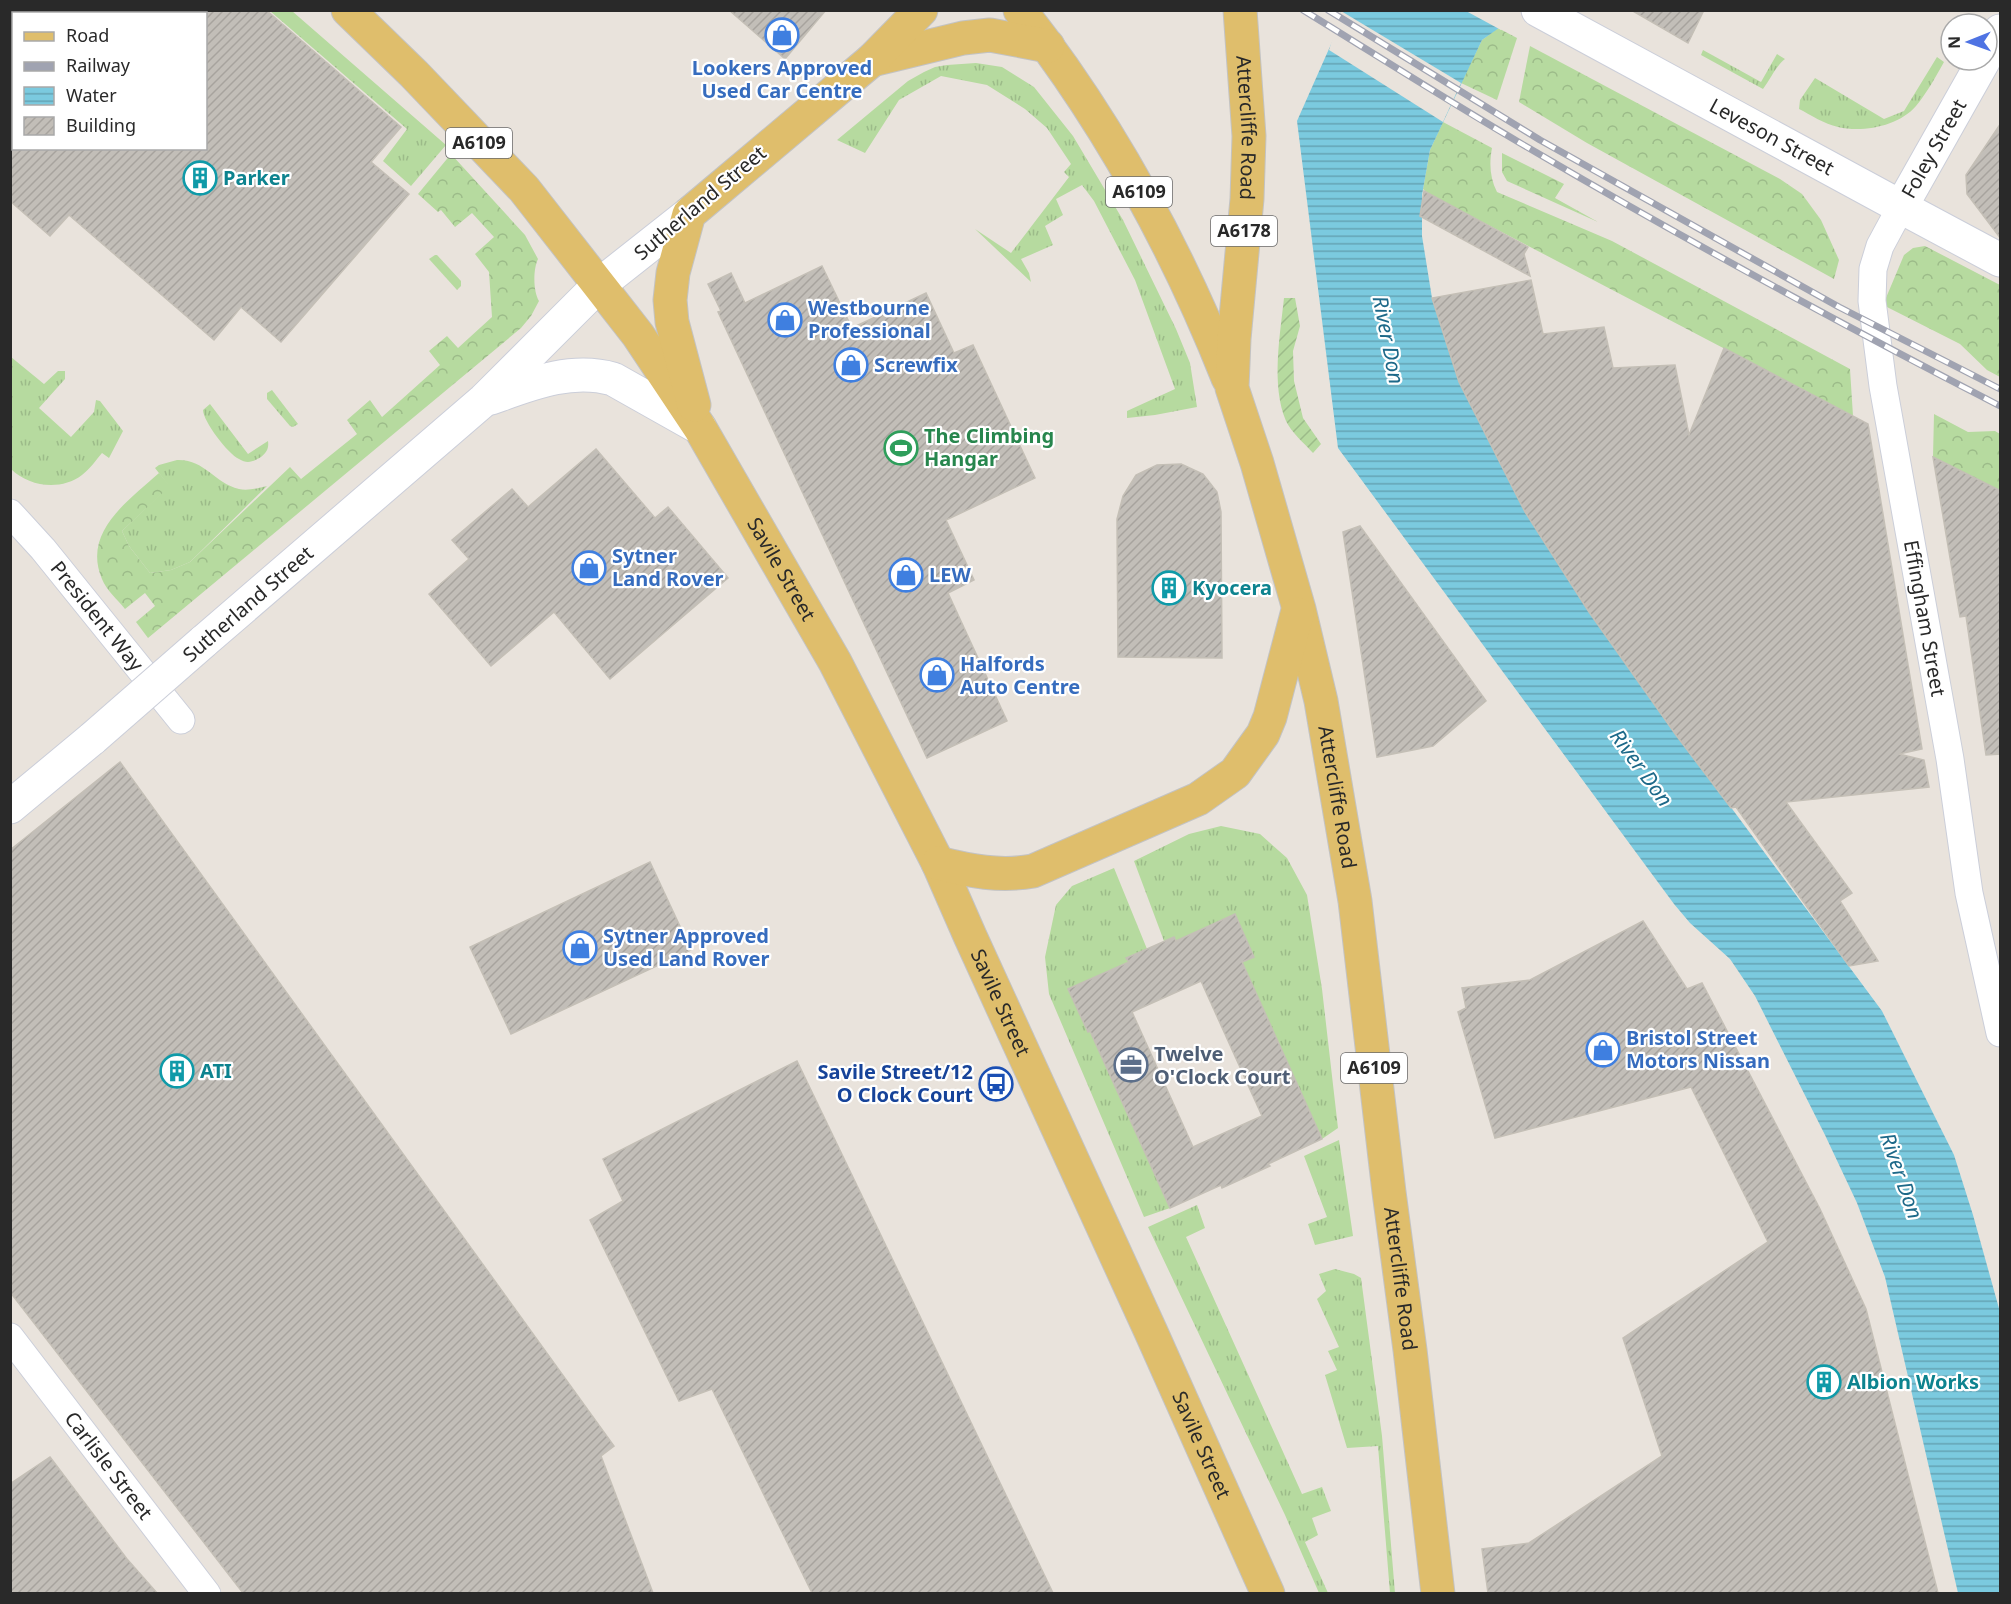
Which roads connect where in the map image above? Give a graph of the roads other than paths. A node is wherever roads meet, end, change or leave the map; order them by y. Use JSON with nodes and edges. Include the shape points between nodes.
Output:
{"nodes":[{"id":1,"x":348,"y":10,"type":"edge"},
{"id":2,"x":921,"y":10,"type":"edge"},
{"id":3,"x":1020,"y":10,"type":"edge"},
{"id":4,"x":1240,"y":10,"type":"edge"},
{"id":5,"x":1540,"y":12,"type":"edge"},
{"id":6,"x":1048,"y":46,"type":"junction"},
{"id":7,"x":872,"y":60,"type":"junction"},
{"id":8,"x":1977,"y":72,"type":"edge"},
{"id":9,"x":1901,"y":207,"type":"junction"},
{"id":10,"x":689,"y":214,"type":"junction"},
{"id":11,"x":2001,"y":260,"type":"edge"},
{"id":12,"x":599,"y":285,"type":"junction"},
{"id":13,"x":1232,"y":388,"type":"junction"},
{"id":14,"x":484,"y":400,"type":"junction"},
{"id":15,"x":700,"y":428,"type":"junction"},
{"id":16,"x":10,"y":513,"type":"edge"},
{"id":17,"x":1299,"y":609,"type":"junction"},
{"id":18,"x":182,"y":720,"type":"dead end"},
{"id":19,"x":10,"y":807,"type":"edge"},
{"id":20,"x":938,"y":863,"type":"junction"},
{"id":21,"x":2001,"y":1033,"type":"edge"},
{"id":22,"x":10,"y":1337,"type":"edge"},
{"id":23,"x":207,"y":1593,"type":"edge"},
{"id":24,"x":1268,"y":1593,"type":"edge"},
{"id":25,"x":1438,"y":1593,"type":"edge"}],
"edges":[{"from":1,"to":12,"type":"main road","number":"A6109","via":[[524,189]]},
{"from":2,"to":7,"type":"main road","name":"Sutherland Street"},
{"from":3,"to":6,"type":"main road","number":"A6109"},
{"from":4,"to":13,"type":"main road","name":"Attercliffe Road","number":"A6178","via":[[1249,136]]},
{"from":5,"to":9,"type":"main road","name":"Leveson Street"},
{"from":6,"to":7,"type":"main road","via":[[990,35]]},
{"from":6,"to":13,"type":"main road","number":"A6109","via":[[1094,116],[1176,259]]},
{"from":7,"to":10,"type":"main road","name":"Sutherland Street"},
{"from":8,"to":9,"type":"main road","name":"Foley Street"},
{"from":9,"to":11,"type":"main road","name":"Leveson Street"},
{"from":9,"to":21,"type":"street","name":"Effingham Street","via":[[1880,246],[1873,269],[1872,301],[1883,386],[1948,747],[1970,894]]},
{"from":10,"to":12,"type":"main road","name":"Sutherland Street"},
{"from":10,"to":15,"type":"main road","name":"Savile Street","number":"A6109","via":[[670,300],[672,322]]},
{"from":12,"to":14,"type":"main road","name":"Sutherland Street"},
{"from":12,"to":15,"type":"main road","name":"Savile Street","number":"A6109","via":[[638,335]]},
{"from":13,"to":17,"type":"main road","name":"Attercliffe Road","number":"A6109"},
{"from":14,"to":15,"type":"main road","name":"Sutherland Street","via":[[549,378],[602,376]]},
{"from":14,"to":19,"type":"main road","name":"Sutherland Street","bridge":true},
{"from":15,"to":20,"type":"main road","name":"Savile Street","number":"A6109","via":[[835,662]]},
{"from":16,"to":18,"type":"street","name":"President Way"},
{"from":17,"to":20,"type":"main road","via":[[1263,735],[1235,773],[1206,794],[1033,871],[994,874]]},
{"from":17,"to":25,"type":"main road","name":"Attercliffe Road","number":"A6109","via":[[1321,701],[1354,902]]},
{"from":20,"to":24,"type":"main road","name":"Savile Street","number":"A6109"},
{"from":22,"to":23,"type":"street","name":"Carlisle Street"}]}
